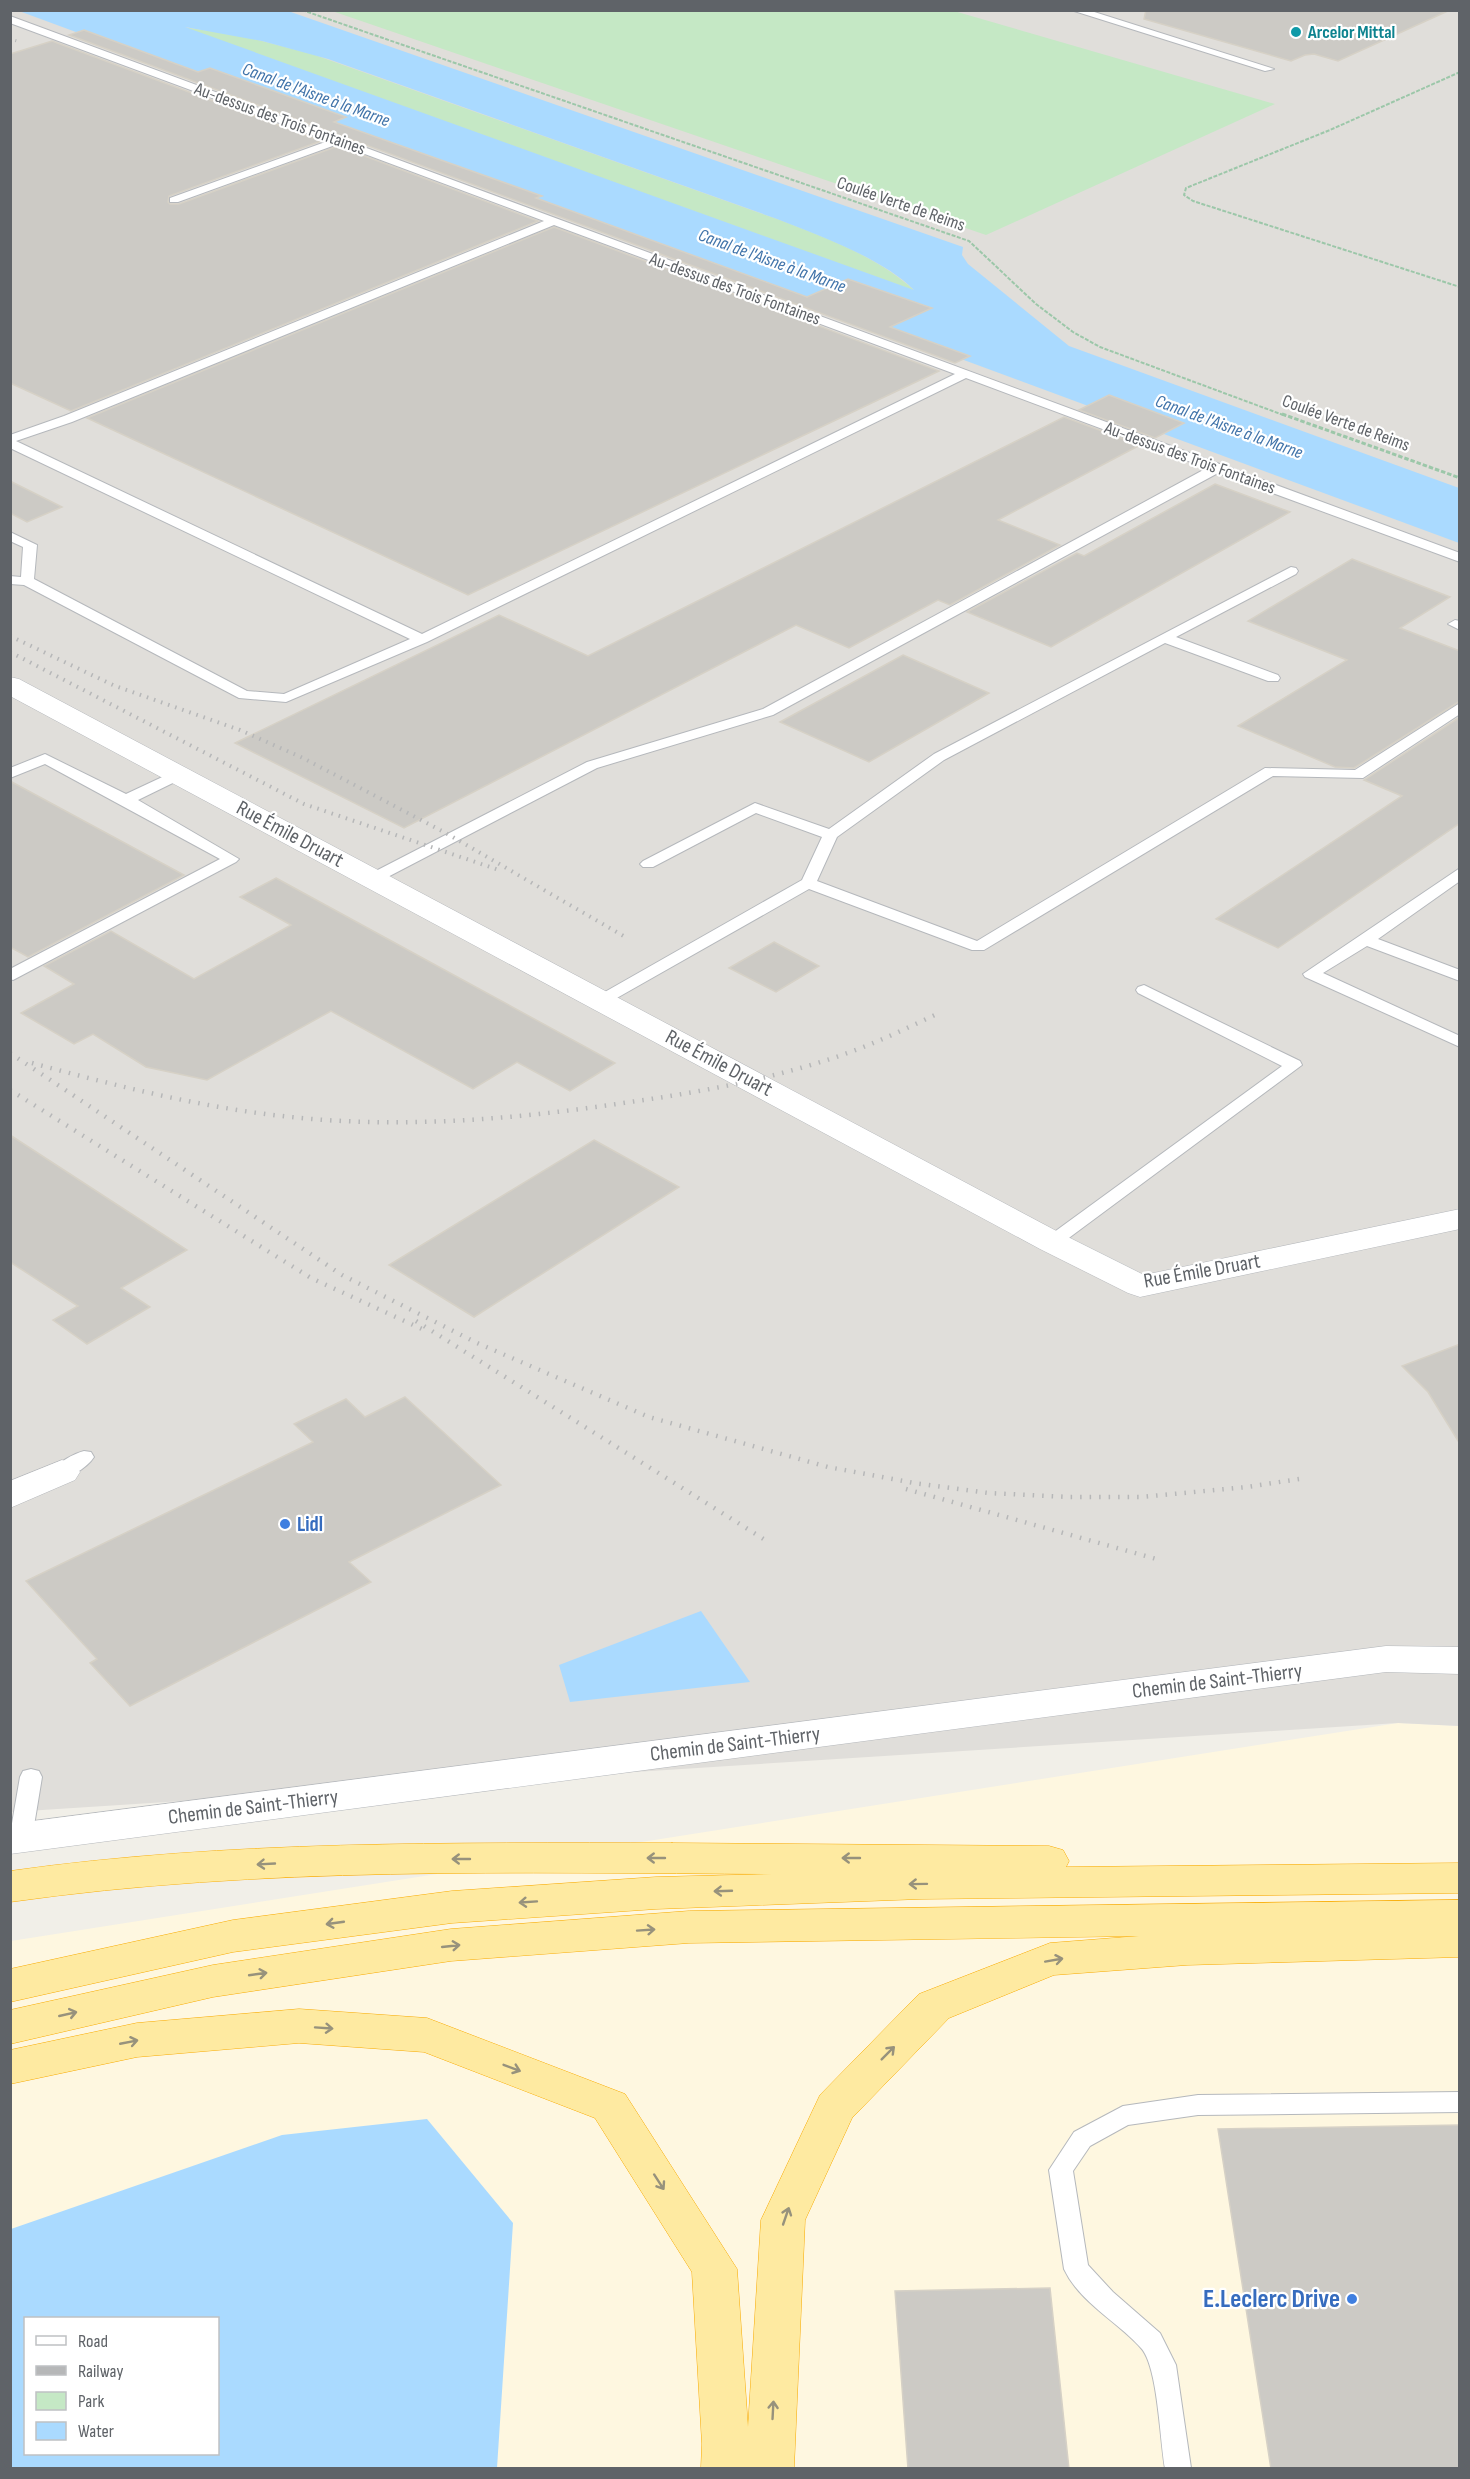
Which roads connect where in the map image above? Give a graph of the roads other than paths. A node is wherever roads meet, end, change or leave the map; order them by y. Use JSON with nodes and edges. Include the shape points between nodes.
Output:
{"nodes":[{"id":1,"x":1076,"y":10,"type":"edge"},
{"id":2,"x":10,"y":19,"type":"edge"},
{"id":3,"x":1269,"y":69,"type":"dead end"},
{"id":4,"x":337,"y":141,"type":"junction"},
{"id":5,"x":174,"y":200,"type":"dead end"},
{"id":6,"x":554,"y":221,"type":"junction"},
{"id":7,"x":965,"y":374,"type":"junction"},
{"id":8,"x":10,"y":441,"type":"edge"},
{"id":9,"x":1217,"y":468,"type":"junction"},
{"id":10,"x":10,"y":536,"type":"edge"},
{"id":11,"x":1460,"y":558,"type":"edge"},
{"id":12,"x":1291,"y":571,"type":"dead end"},
{"id":13,"x":10,"y":580,"type":"edge"},
{"id":14,"x":27,"y":581,"type":"junction"},
{"id":15,"x":1164,"y":638,"type":"junction"},
{"id":16,"x":422,"y":639,"type":"junction"},
{"id":17,"x":1273,"y":678,"type":"dead end"},
{"id":18,"x":10,"y":685,"type":"edge"},
{"id":19,"x":1460,"y":707,"type":"edge"},
{"id":20,"x":10,"y":774,"type":"edge"},
{"id":21,"x":178,"y":775,"type":"junction"},
{"id":22,"x":126,"y":800,"type":"junction"},
{"id":23,"x":831,"y":834,"type":"junction"},
{"id":24,"x":648,"y":864,"type":"dead end"},
{"id":25,"x":1460,"y":873,"type":"edge"},
{"id":26,"x":374,"y":878,"type":"junction"},
{"id":27,"x":807,"y":883,"type":"junction"},
{"id":28,"x":1366,"y":940,"type":"junction"},
{"id":29,"x":10,"y":974,"type":"edge"},
{"id":30,"x":1460,"y":976,"type":"edge"},
{"id":31,"x":1144,"y":990,"type":"dead end"},
{"id":32,"x":602,"y":1000,"type":"junction"},
{"id":33,"x":1460,"y":1042,"type":"edge"},
{"id":34,"x":1460,"y":1219,"type":"edge"},
{"id":35,"x":1052,"y":1242,"type":"junction"},
{"id":36,"x":73,"y":1465,"type":"dead end"},
{"id":37,"x":10,"y":1496,"type":"edge"},
{"id":38,"x":1460,"y":1661,"type":"edge"},
{"id":39,"x":31,"y":1777,"type":"dead end"},
{"id":40,"x":16,"y":1838,"type":"edge"},
{"id":41,"x":1447,"y":1878,"type":"edge"},
{"id":42,"x":10,"y":1887,"type":"edge"},
{"id":43,"x":1460,"y":1916,"type":"edge"},
{"id":44,"x":1460,"y":1941,"type":"edge"},
{"id":45,"x":10,"y":1986,"type":"edge"},
{"id":46,"x":10,"y":2027,"type":"edge"},
{"id":47,"x":10,"y":2067,"type":"edge"},
{"id":48,"x":1460,"y":2102,"type":"edge"},
{"id":49,"x":724,"y":2469,"type":"edge"},
{"id":50,"x":770,"y":2469,"type":"edge"},
{"id":51,"x":1178,"y":2469,"type":"edge"}],
"edges":[{"from":1,"to":3,"type":"lane"},
{"from":2,"to":4,"type":"lane","name":"Au-dessus des Trois Fontaines"},
{"from":4,"to":5,"type":"lane"},
{"from":4,"to":6,"type":"lane","name":"Au-dessus des Trois Fontaines"},
{"from":6,"to":7,"type":"lane","name":"Au-dessus des Trois Fontaines"},
{"from":6,"to":8,"type":"lane"},
{"from":7,"to":9,"type":"lane","name":"Au-dessus des Trois Fontaines"},
{"from":7,"to":16,"type":"lane"},
{"from":8,"to":16,"type":"lane"},
{"from":9,"to":11,"type":"lane","name":"Au-dessus des Trois Fontaines"},
{"from":9,"to":26,"type":"lane","via":[[768,712],[592,765]]},
{"from":10,"to":14,"type":"lane","via":[[30,545]]},
{"from":12,"to":15,"type":"lane"},
{"from":13,"to":14,"type":"lane"},
{"from":14,"to":16,"type":"lane","via":[[244,695],[286,698]]},
{"from":15,"to":17,"type":"lane"},
{"from":15,"to":23,"type":"lane","via":[[939,757]]},
{"from":18,"to":21,"type":"street","name":"Rue Émile Druart"},
{"from":19,"to":27,"type":"lane","via":[[1358,775],[1270,771],[978,947]]},
{"from":20,"to":22,"type":"lane","via":[[45,758]]},
{"from":21,"to":22,"type":"lane"},
{"from":21,"to":26,"type":"street","name":"Rue Émile Druart"},
{"from":22,"to":29,"type":"lane","via":[[231,859]]},
{"from":23,"to":24,"type":"lane","via":[[755,808]]},
{"from":23,"to":27,"type":"lane"},
{"from":25,"to":28,"type":"lane"},
{"from":26,"to":32,"type":"street","name":"Rue Émile Druart"},
{"from":27,"to":32,"type":"lane"},
{"from":28,"to":30,"type":"lane"},
{"from":28,"to":33,"type":"lane","via":[[1311,974]]},
{"from":31,"to":35,"type":"lane","via":[[1294,1065]]},
{"from":32,"to":35,"type":"street","name":"Rue Émile Druart"},
{"from":34,"to":35,"type":"street","name":"Rue Émile Druart","via":[[1140,1286]]},
{"from":36,"to":37,"type":"street"},
{"from":38,"to":40,"type":"street","name":"Chemin de Saint-Thierry","via":[[1386,1659]]},
{"from":39,"to":40,"type":"lane"},
{"from":41,"to":42,"type":"highway","one_way":true,"via":[[1143,1862],[909,1858],[395,1859],[88,1876]]},
{"from":41,"to":45,"type":"highway","one_way":true,"via":[[921,1884],[656,1893],[463,1906],[233,1936]]},
{"from":46,"to":43,"type":"highway","one_way":true,"via":[[213,1981],[451,1945],[630,1931]]},
{"from":50,"to":44,"type":"highway","one_way":true,"via":[[783,2220],[835,2107],[934,2006],[1050,1959],[1187,1949]]},
{"from":47,"to":49,"type":"highway","one_way":true,"via":[[137,2040],[310,2027],[427,2035],[610,2106],[714,2269],[726,2444]]},
{"from":48,"to":51,"type":"lane","via":[[1198,2105],[1123,2116],[1082,2139],[1061,2170],[1076,2269],[1151,2341],[1163,2365]]}]}
